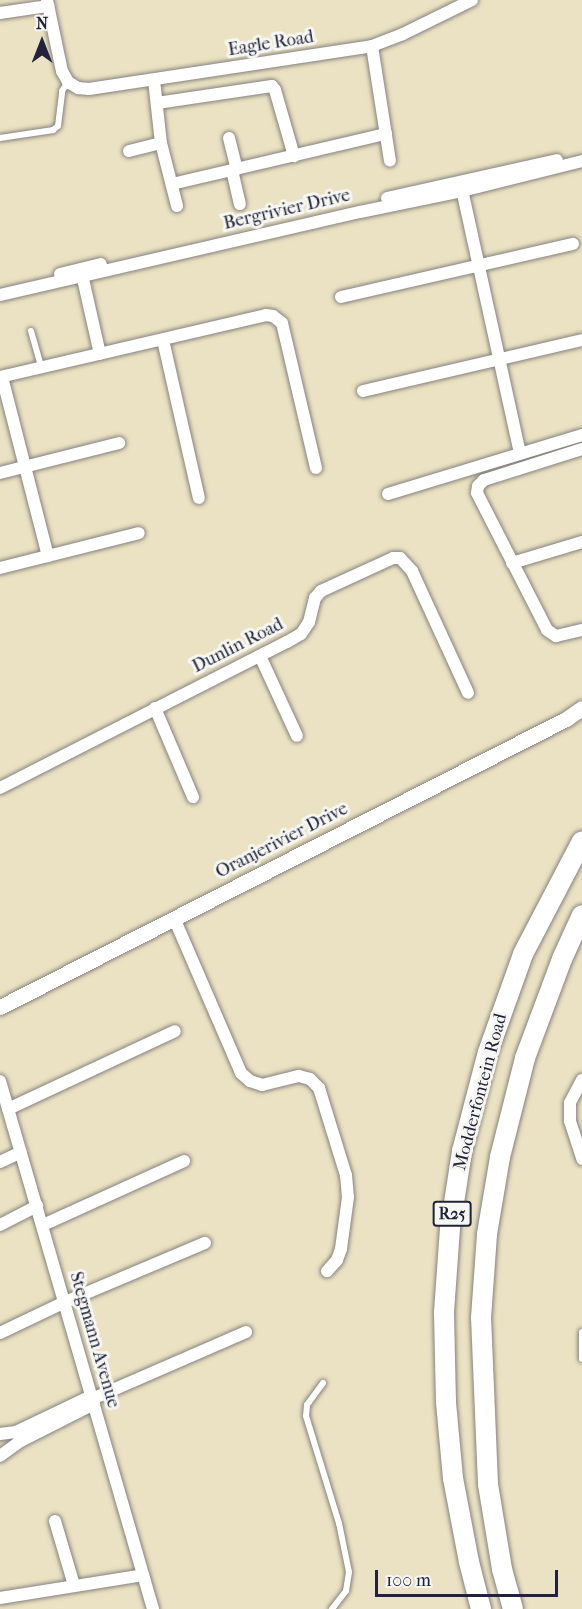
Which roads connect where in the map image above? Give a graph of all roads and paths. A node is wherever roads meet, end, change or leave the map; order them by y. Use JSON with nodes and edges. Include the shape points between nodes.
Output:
{"nodes":[{"id":1,"x":472,"y":0,"type":"edge"},
{"id":2,"x":47,"y":3,"type":"edge"},
{"id":3,"x":0,"y":13,"type":"edge"},
{"id":4,"x":372,"y":46,"type":"junction"},
{"id":5,"x":154,"y":80,"type":"junction"},
{"id":6,"x":68,"y":82,"type":"junction"},
{"id":7,"x":157,"y":103,"type":"junction"},
{"id":8,"x":386,"y":134,"type":"junction"},
{"id":9,"x":0,"y":138,"type":"edge"},
{"id":10,"x":229,"y":138,"type":"dead end"},
{"id":11,"x":161,"y":143,"type":"junction"},
{"id":12,"x":129,"y":151,"type":"dead end"},
{"id":13,"x":582,"y":154,"type":"edge"},
{"id":14,"x":294,"y":156,"type":"junction"},
{"id":15,"x":390,"y":161,"type":"dead end"},
{"id":16,"x":582,"y":161,"type":"edge"},
{"id":17,"x":235,"y":170,"type":"junction"},
{"id":18,"x":172,"y":184,"type":"junction"},
{"id":19,"x":461,"y":187,"type":"junction"},
{"id":20,"x":240,"y":204,"type":"dead end"},
{"id":21,"x":177,"y":206,"type":"dead end"},
{"id":22,"x":573,"y":244,"type":"dead end"},
{"id":23,"x":480,"y":266,"type":"junction"},
{"id":24,"x":81,"y":273,"type":"junction"},
{"id":25,"x":0,"y":288,"type":"edge"},
{"id":26,"x":0,"y":295,"type":"edge"},
{"id":27,"x":341,"y":297,"type":"dead end"},
{"id":28,"x":31,"y":331,"type":"dead end"},
{"id":29,"x":163,"y":340,"type":"junction"},
{"id":30,"x":582,"y":340,"type":"edge"},
{"id":31,"x":100,"y":354,"type":"junction"},
{"id":32,"x":500,"y":358,"type":"junction"},
{"id":33,"x":41,"y":367,"type":"junction"},
{"id":34,"x":1,"y":377,"type":"edge"},
{"id":35,"x":363,"y":391,"type":"dead end"},
{"id":36,"x":582,"y":435,"type":"edge"},
{"id":37,"x":119,"y":443,"type":"dead end"},
{"id":38,"x":582,"y":449,"type":"edge"},
{"id":39,"x":520,"y":454,"type":"junction"},
{"id":40,"x":25,"y":466,"type":"junction"},
{"id":41,"x":316,"y":468,"type":"dead end"},
{"id":42,"x":0,"y":473,"type":"edge"},
{"id":43,"x":388,"y":494,"type":"dead end"},
{"id":44,"x":199,"y":498,"type":"dead end"},
{"id":45,"x":139,"y":533,"type":"dead end"},
{"id":46,"x":582,"y":542,"type":"edge"},
{"id":47,"x":48,"y":556,"type":"junction"},
{"id":48,"x":512,"y":563,"type":"junction"},
{"id":49,"x":0,"y":568,"type":"edge"},
{"id":50,"x":582,"y":630,"type":"edge"},
{"id":51,"x":260,"y":656,"type":"junction"},
{"id":52,"x":468,"y":693,"type":"dead end"},
{"id":53,"x":155,"y":708,"type":"junction"},
{"id":54,"x":582,"y":708,"type":"edge"},
{"id":55,"x":297,"y":736,"type":"dead end"},
{"id":56,"x":0,"y":788,"type":"edge"},
{"id":57,"x":193,"y":797,"type":"dead end"},
{"id":58,"x":582,"y":841,"type":"edge"},
{"id":59,"x":582,"y":915,"type":"edge"},
{"id":60,"x":174,"y":918,"type":"junction"},
{"id":61,"x":0,"y":1007,"type":"edge"},
{"id":62,"x":175,"y":1031,"type":"dead end"},
{"id":63,"x":582,"y":1080,"type":"edge"},
{"id":64,"x":0,"y":1081,"type":"edge"},
{"id":65,"x":6,"y":1112,"type":"edge"},
{"id":66,"x":21,"y":1152,"type":"junction"},
{"id":67,"x":582,"y":1159,"type":"edge"},
{"id":68,"x":184,"y":1161,"type":"dead end"},
{"id":69,"x":0,"y":1162,"type":"edge"},
{"id":70,"x":37,"y":1206,"type":"junction"},
{"id":71,"x":0,"y":1225,"type":"edge"},
{"id":72,"x":43,"y":1225,"type":"junction"},
{"id":73,"x":205,"y":1243,"type":"dead end"},
{"id":74,"x":327,"y":1271,"type":"dead end"},
{"id":75,"x":65,"y":1302,"type":"junction"},
{"id":76,"x":246,"y":1332,"type":"dead end"},
{"id":77,"x":582,"y":1332,"type":"edge"},
{"id":78,"x":0,"y":1333,"type":"edge"},
{"id":79,"x":582,"y":1359,"type":"edge"},
{"id":80,"x":323,"y":1383,"type":"dead end"},
{"id":81,"x":93,"y":1400,"type":"junction"},
{"id":82,"x":0,"y":1434,"type":"edge"},
{"id":83,"x":0,"y":1456,"type":"edge"},
{"id":84,"x":55,"y":1521,"type":"dead end"},
{"id":85,"x":143,"y":1575,"type":"junction"},
{"id":86,"x":74,"y":1585,"type":"junction"},
{"id":87,"x":0,"y":1598,"type":"edge"},
{"id":88,"x":153,"y":1609,"type":"edge"},
{"id":89,"x":332,"y":1609,"type":"edge"},
{"id":90,"x":481,"y":1609,"type":"edge"},
{"id":91,"x":513,"y":1609,"type":"edge"}],
"edges":[{"from":1,"to":4,"type":"street","name":"Eagle Road"},
{"from":2,"to":3,"type":"street"},
{"from":2,"to":6,"type":"street"},
{"from":4,"to":5,"type":"street","name":"Eagle Road"},
{"from":4,"to":8,"type":"street"},
{"from":5,"to":6,"type":"street","name":"Eagle Road","via":[[89,89]]},
{"from":5,"to":7,"type":"street"},
{"from":6,"to":9,"type":"lane","via":[[62,91],[58,126]]},
{"from":7,"to":11,"type":"street"},
{"from":7,"to":14,"type":"street","via":[[272,86]]},
{"from":8,"to":14,"type":"street"},
{"from":8,"to":15,"type":"street"},
{"from":10,"to":17,"type":"street"},
{"from":11,"to":12,"type":"street"},
{"from":11,"to":18,"type":"street"},
{"from":13,"to":19,"type":"street","name":"Bergrivier Drive"},
{"from":14,"to":17,"type":"street"},
{"from":16,"to":19,"type":"street","name":"Bergrivier Drive"},
{"from":17,"to":18,"type":"street"},
{"from":17,"to":20,"type":"street"},
{"from":18,"to":21,"type":"street"},
{"from":19,"to":23,"type":"street"},
{"from":19,"to":24,"type":"street","name":"Bergrivier Drive"},
{"from":22,"to":23,"type":"street"},
{"from":23,"to":27,"type":"street"},
{"from":23,"to":32,"type":"street"},
{"from":24,"to":25,"type":"street","name":"Bergrivier Drive"},
{"from":24,"to":26,"type":"street","name":"Bergrivier Drive"},
{"from":24,"to":31,"type":"street"},
{"from":28,"to":33,"type":"lane"},
{"from":29,"to":31,"type":"street"},
{"from":29,"to":41,"type":"street","via":[[266,315],[279,319]]},
{"from":29,"to":44,"type":"street"},
{"from":30,"to":32,"type":"street"},
{"from":31,"to":33,"type":"street"},
{"from":32,"to":35,"type":"street"},
{"from":32,"to":39,"type":"street"},
{"from":33,"to":34,"type":"street"},
{"from":34,"to":40,"type":"street"},
{"from":36,"to":39,"type":"street"},
{"from":37,"to":40,"type":"street"},
{"from":38,"to":48,"type":"street","via":[[497,475],[478,486],[479,501]]},
{"from":39,"to":43,"type":"street"},
{"from":40,"to":42,"type":"street"},
{"from":40,"to":47,"type":"street"},
{"from":45,"to":47,"type":"street"},
{"from":46,"to":48,"type":"street"},
{"from":47,"to":49,"type":"street"},
{"from":48,"to":50,"type":"street","via":[[550,634]]},
{"from":51,"to":52,"type":"street","name":"Dunlin Road","via":[[301,634],[321,591],[384,559],[400,558],[412,571]]},
{"from":51,"to":53,"type":"street","name":"Dunlin Road"},
{"from":51,"to":55,"type":"street"},
{"from":53,"to":56,"type":"street","name":"Dunlin Road"},
{"from":53,"to":57,"type":"street"},
{"from":54,"to":60,"type":"street","name":"Oranjerivier Drive"},
{"from":58,"to":90,"type":"main road","name":"Modderfontein Road","number":"R25","via":[[523,954],[488,1052],[462,1151],[450,1228],[444,1312],[446,1402],[453,1478]]},
{"from":59,"to":91,"type":"main road","name":"Modderfontein Road","number":"R25","via":[[525,1058],[500,1157],[487,1234],[481,1318],[488,1484]]},
{"from":60,"to":61,"type":"street","name":"Oranjerivier Drive"},
{"from":60,"to":74,"type":"street","via":[[241,1073],[262,1085],[299,1076],[310,1079],[319,1088],[346,1175],[348,1197],[341,1249]]},
{"from":62,"to":65,"type":"street"},
{"from":63,"to":67,"type":"street","via":[[570,1103],[570,1121]]},
{"from":64,"to":65,"type":"street","name":"Stegmann Avenue"},
{"from":65,"to":66,"type":"street","name":"Stegmann Avenue"},
{"from":66,"to":69,"type":"street"},
{"from":66,"to":70,"type":"street","name":"Stegmann Avenue"},
{"from":68,"to":72,"type":"street"},
{"from":70,"to":71,"type":"street"},
{"from":70,"to":72,"type":"street","name":"Stegmann Avenue"},
{"from":72,"to":75,"type":"street","name":"Stegmann Avenue"},
{"from":73,"to":75,"type":"street"},
{"from":75,"to":78,"type":"street"},
{"from":75,"to":81,"type":"street","name":"Stegmann Avenue"},
{"from":76,"to":81,"type":"street"},
{"from":77,"to":79,"type":"lane"},
{"from":80,"to":89,"type":"lane","via":[[307,1405],[306,1416],[339,1523],[349,1572],[346,1591]]},
{"from":81,"to":82,"type":"street","via":[[16,1432]]},
{"from":81,"to":83,"type":"street"},
{"from":81,"to":85,"type":"street","name":"Stegmann Avenue"},
{"from":84,"to":86,"type":"street"},
{"from":85,"to":86,"type":"street"},
{"from":85,"to":88,"type":"street","name":"Stegmann Avenue"},
{"from":86,"to":87,"type":"street"}]}
